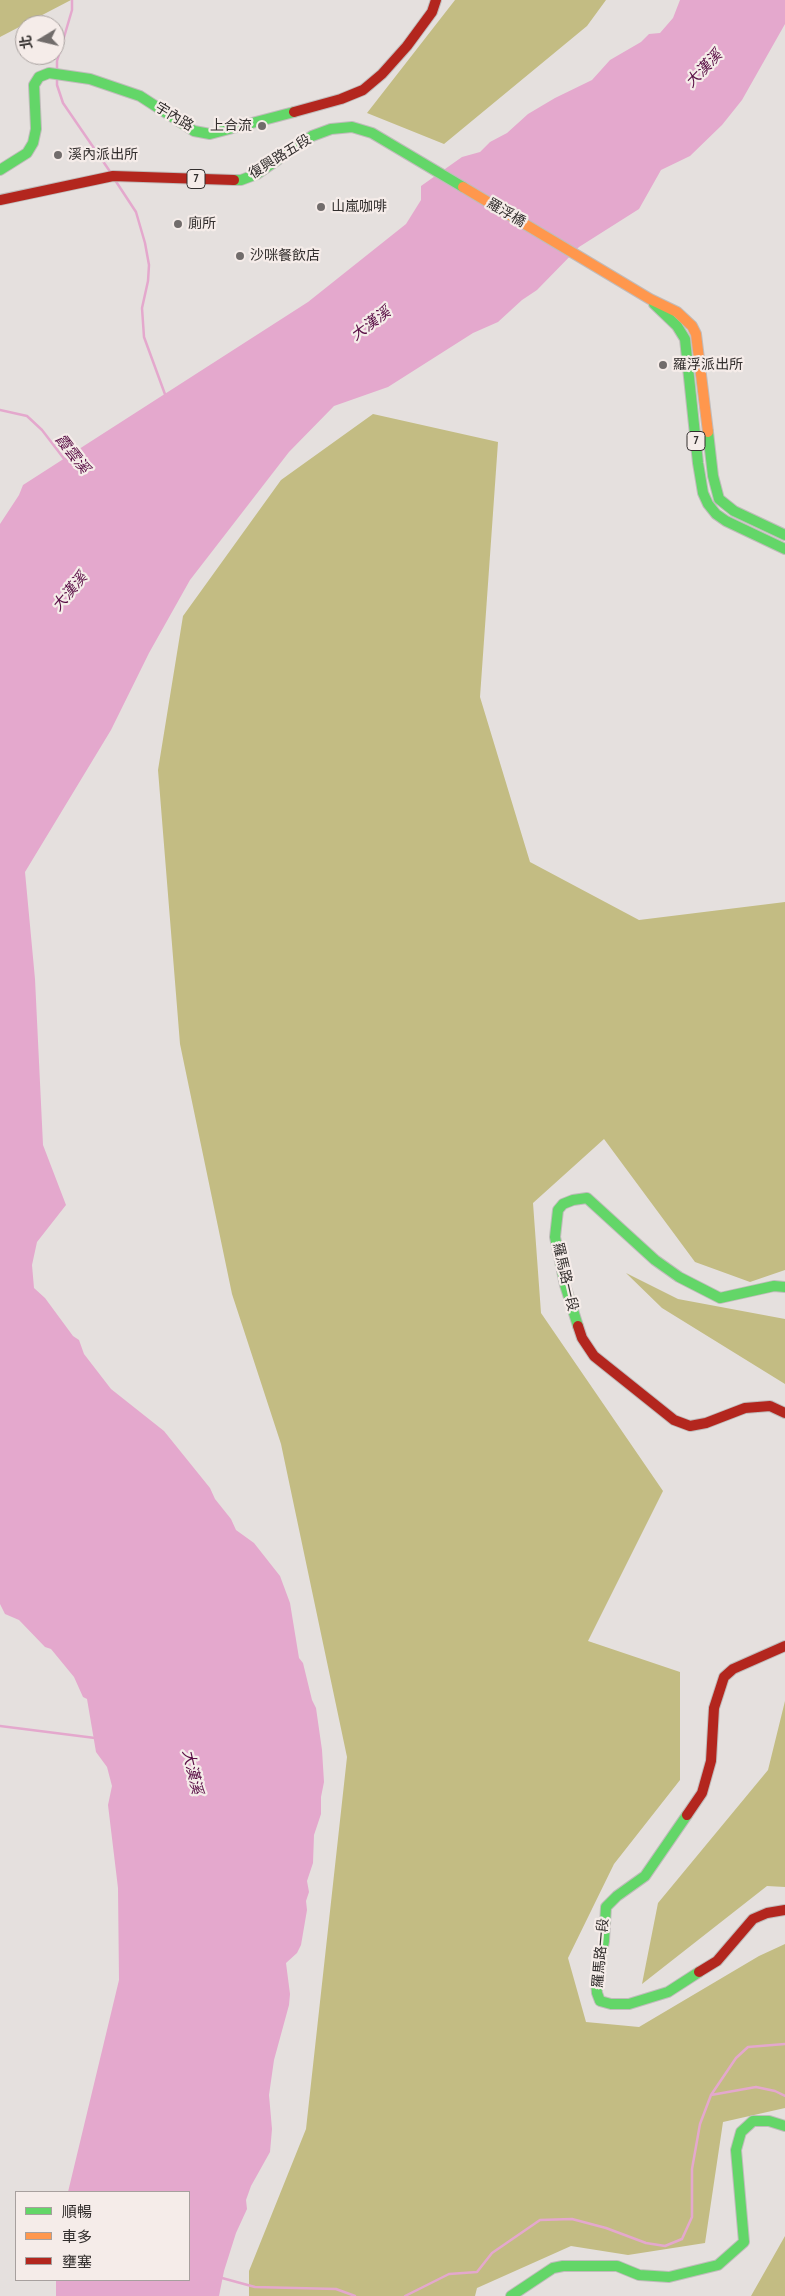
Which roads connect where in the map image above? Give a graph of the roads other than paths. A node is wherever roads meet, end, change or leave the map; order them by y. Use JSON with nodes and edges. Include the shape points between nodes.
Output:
{"nodes":[{"id":1,"x":436,"y":0,"type":"edge"},
{"id":2,"x":379,"y":138,"type":"joint"},
{"id":3,"x":0,"y":170,"type":"edge"},
{"id":4,"x":0,"y":200,"type":"edge"},
{"id":5,"x":650,"y":299,"type":"junction"},
{"id":6,"x":690,"y":384,"type":"junction"},
{"id":7,"x":703,"y":386,"type":"junction"},
{"id":8,"x":716,"y":490,"type":"junction"},
{"id":9,"x":703,"y":494,"type":"junction"},
{"id":10,"x":785,"y":535,"type":"edge"},
{"id":11,"x":785,"y":550,"type":"edge"},
{"id":12,"x":785,"y":1287,"type":"edge"},
{"id":13,"x":785,"y":1413,"type":"edge"},
{"id":14,"x":785,"y":1646,"type":"edge"},
{"id":15,"x":785,"y":1910,"type":"edge"},
{"id":16,"x":785,"y":2126,"type":"edge"},
{"id":17,"x":511,"y":2296,"type":"edge"}],
"edges":[{"from":1,"to":3,"type":"main road","name":"宇內路","via":[[432,12],[406,46],[363,90],[341,99],[210,134],[194,131],[140,96],[90,79],[51,73],[39,77],[34,85],[36,129],[33,144],[27,153]]},
{"from":2,"to":4,"type":"main road","name":"復興路五段","number":"7","via":[[352,127],[332,129],[312,136],[264,170],[241,180],[113,176]]},
{"from":2,"to":5,"type":"main road","name":"羅浮橋","number":"7"},
{"from":5,"to":6,"type":"main road","number":"7","via":[[677,326],[685,339]]},
{"from":5,"to":7,"type":"main road","number":"7","via":[[677,312],[692,326]]},
{"from":6,"to":7,"type":"main road"},
{"from":6,"to":9,"type":"main road","number":"7"},
{"from":7,"to":8,"type":"main road","number":"7"},
{"from":8,"to":9,"type":"main road"},
{"from":8,"to":10,"type":"main road","via":[[720,499],[734,511]]},
{"from":9,"to":11,"type":"main road","number":"7","via":[[716,514]]},
{"from":12,"to":13,"type":"main road","name":"羅馬路一段","via":[[774,1286],[720,1298],[679,1277],[655,1260],[587,1198],[563,1204],[558,1210],[555,1237],[566,1284],[582,1338],[594,1356],[674,1420],[690,1426],[706,1424],[745,1408],[770,1406]]},
{"from":14,"to":15,"type":"main road","name":"羅馬路一段","via":[[733,1669],[724,1677],[714,1708],[711,1761],[702,1793],[645,1876],[606,1907],[604,1941],[596,1981],[600,2001],[629,2004],[668,1992],[717,1961],[754,1919]]},
{"from":16,"to":17,"type":"main road","via":[[753,2121],[741,2132],[736,2158],[744,2242],[718,2265],[668,2277],[639,2275],[617,2266],[563,2266],[553,2268]]}]}
